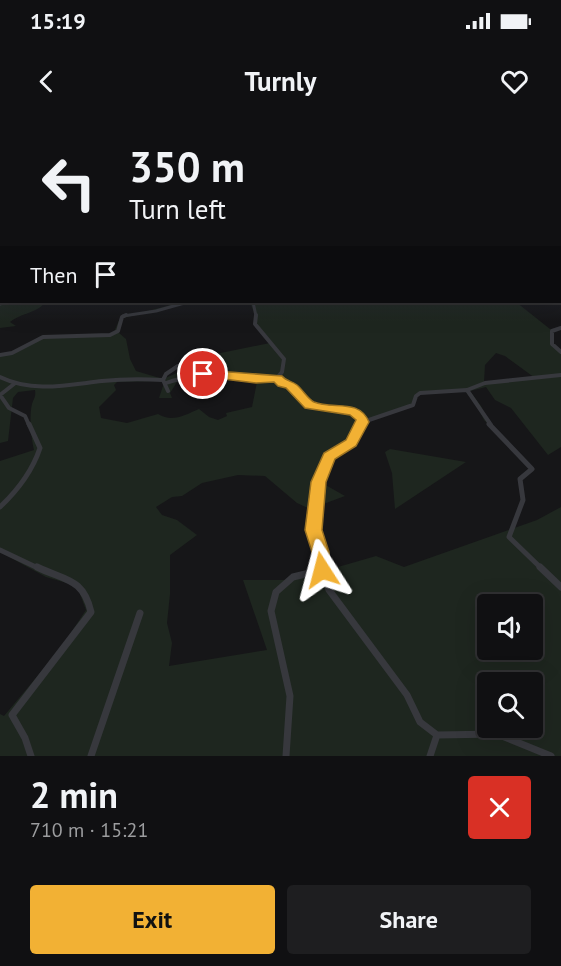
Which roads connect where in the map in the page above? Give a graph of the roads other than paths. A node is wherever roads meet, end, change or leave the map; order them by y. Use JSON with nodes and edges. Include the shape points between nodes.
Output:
{"nodes":[{"id":1,"x":184,"y":303,"type":"edge"},
{"id":2,"x":253,"y":303,"type":"edge"},
{"id":3,"x":561,"y":328,"type":"edge"},
{"id":4,"x":561,"y":351,"type":"edge"},
{"id":5,"x":0,"y":355,"type":"edge"},
{"id":6,"x":178,"y":366,"type":"dead end"},
{"id":7,"x":561,"y":375,"type":"edge"},
{"id":8,"x":0,"y":376,"type":"edge"},
{"id":9,"x":277,"y":378,"type":"junction"},
{"id":10,"x":165,"y":382,"type":"junction"},
{"id":11,"x":14,"y":384,"type":"junction"},
{"id":12,"x":467,"y":390,"type":"junction"},
{"id":13,"x":168,"y":391,"type":"dead end"},
{"id":14,"x":363,"y":422,"type":"junction"},
{"id":15,"x":0,"y":507,"type":"edge"},
{"id":16,"x":0,"y":550,"type":"edge"},
{"id":17,"x":322,"y":570,"type":"junction"},
{"id":18,"x":561,"y":587,"type":"edge"},
{"id":19,"x":140,"y":613,"type":"dead end"},
{"id":20,"x":437,"y":735,"type":"junction"},
{"id":21,"x":31,"y":756,"type":"edge"},
{"id":22,"x":92,"y":756,"type":"edge"},
{"id":23,"x":286,"y":756,"type":"edge"},
{"id":24,"x":430,"y":756,"type":"edge"},
{"id":25,"x":551,"y":756,"type":"edge"}],
"edges":[{"from":1,"to":5,"type":"street","via":[[125,315],[118,331],[110,335],[43,337]]},
{"from":2,"to":9,"type":"street","via":[[255,324],[268,334],[284,359]]},
{"from":3,"to":4,"type":"street","via":[[552,331],[552,344]]},
{"from":6,"to":10,"type":"street","via":[[165,374]]},
{"from":7,"to":12,"type":"street","via":[[485,383]]},
{"from":8,"to":11,"type":"street"},
{"from":9,"to":10,"type":"street","via":[[203,374]]},
{"from":9,"to":14,"type":"street","via":[[291,385],[309,405],[354,411]]},
{"from":10,"to":11,"type":"street","via":[[104,381],[31,387]]},
{"from":10,"to":13,"type":"street"},
{"from":11,"to":15,"type":"street","via":[[0,395],[9,408],[25,416],[40,448],[20,488]]},
{"from":12,"to":14,"type":"street","via":[[420,393],[413,405]]},
{"from":12,"to":18,"type":"street","via":[[486,420],[532,469],[520,479],[523,500],[509,537]]},
{"from":14,"to":17,"type":"street","via":[[351,443],[329,456],[319,482],[313,530]]},
{"from":16,"to":21,"type":"street","via":[[78,584],[87,595],[91,612],[12,715],[26,738]]},
{"from":17,"to":20,"type":"street","via":[[329,590],[407,695],[420,722]]},
{"from":17,"to":23,"type":"street","via":[[293,577],[276,592],[271,611],[290,696]]},
{"from":19,"to":22,"type":"street"},
{"from":20,"to":24,"type":"street"},
{"from":20,"to":25,"type":"street","via":[[497,734]]}]}
